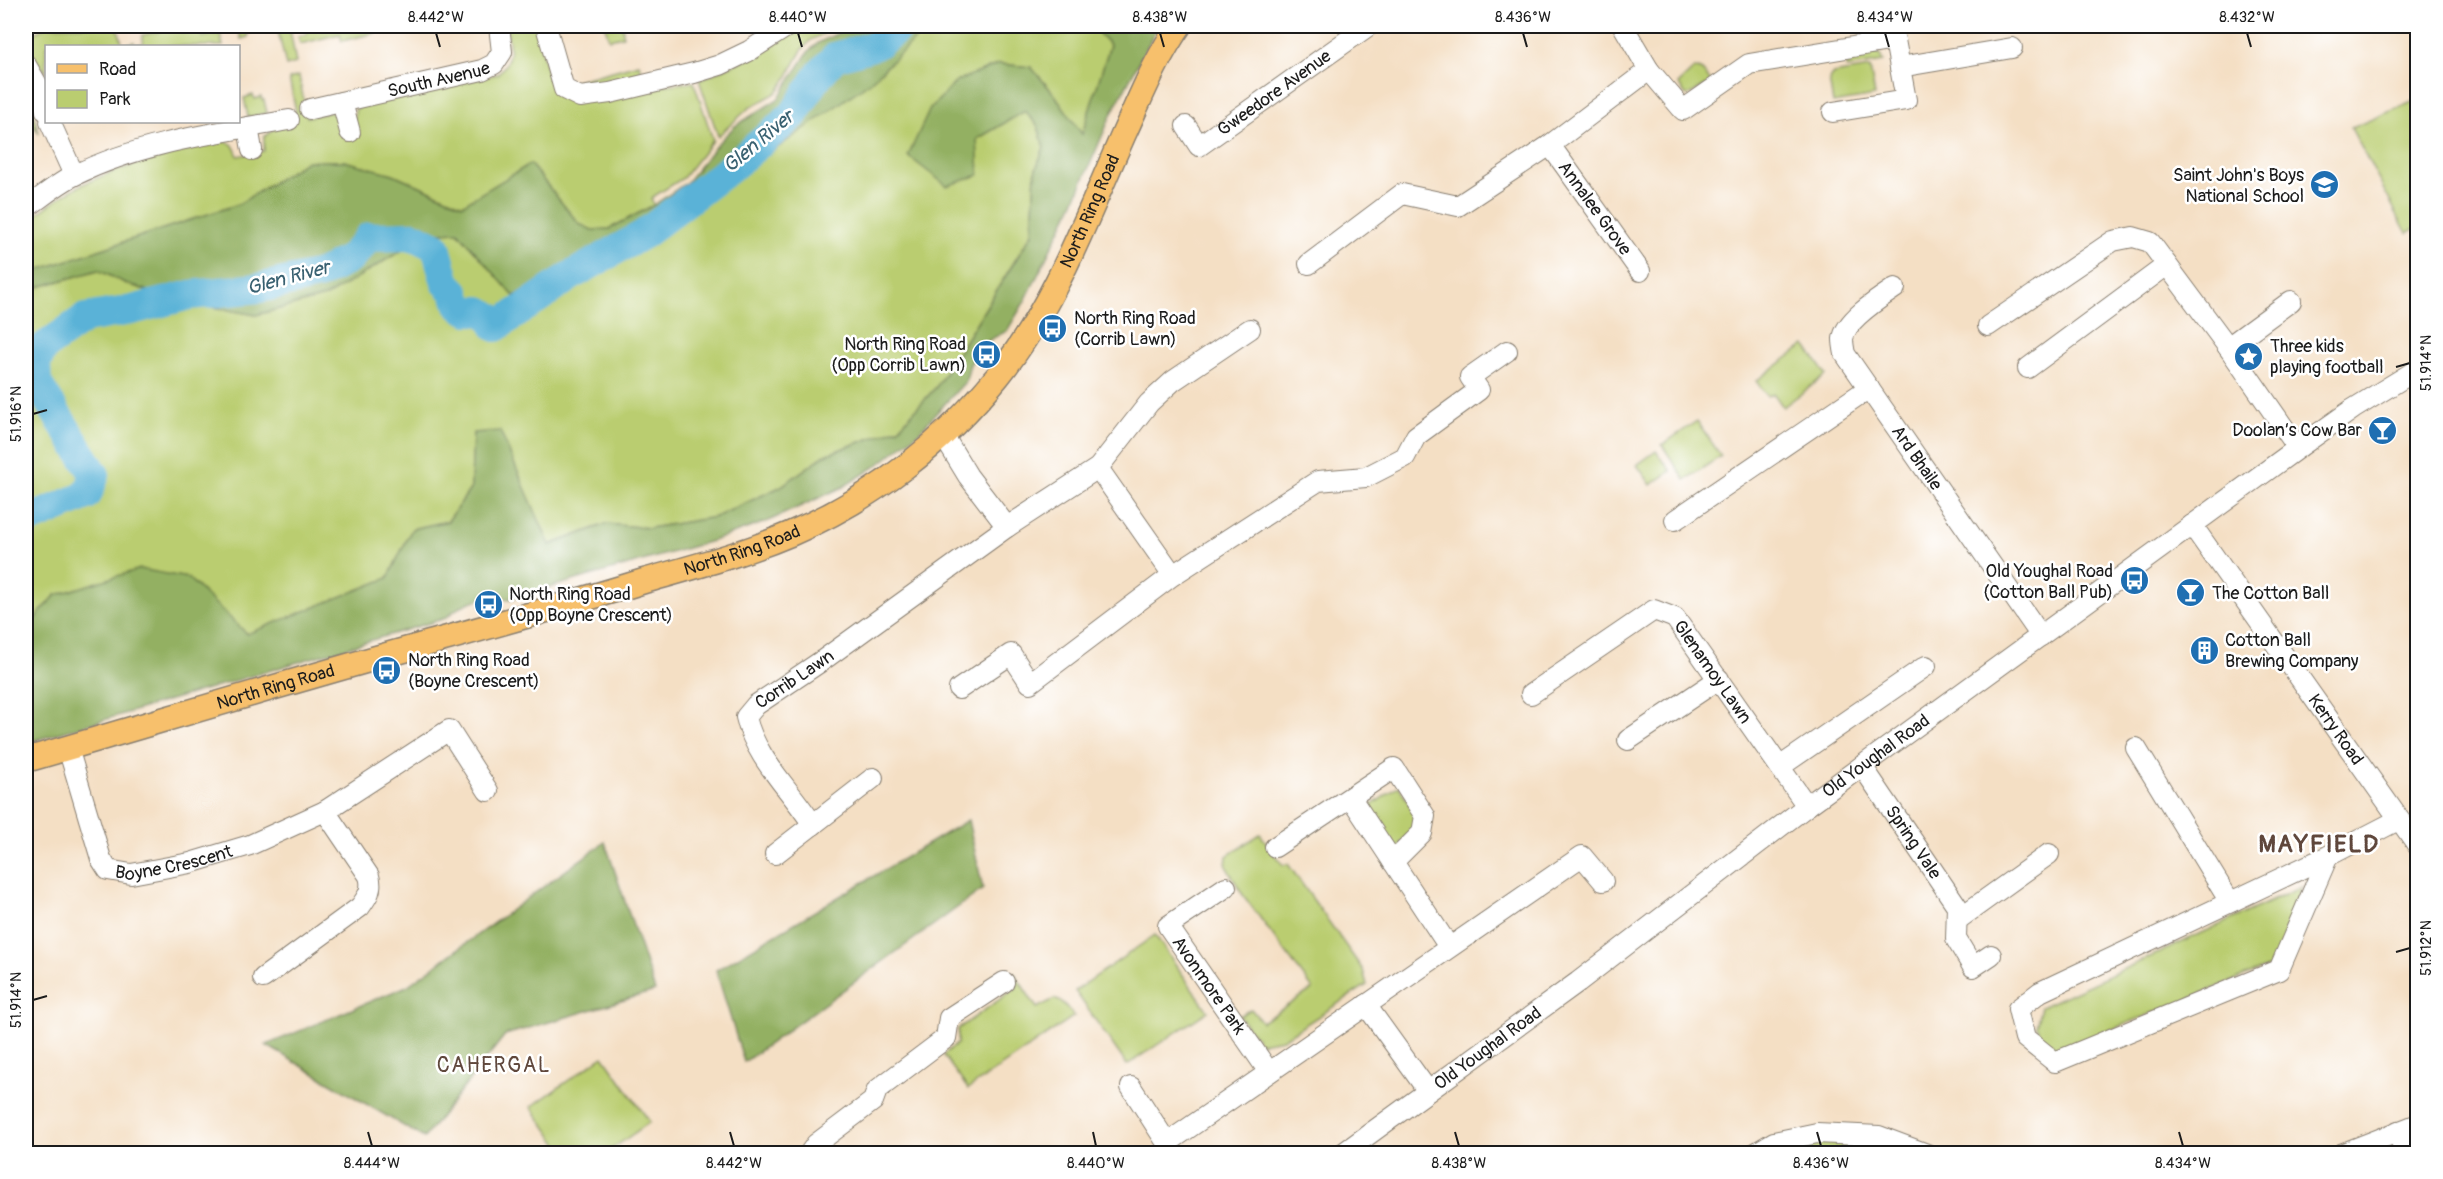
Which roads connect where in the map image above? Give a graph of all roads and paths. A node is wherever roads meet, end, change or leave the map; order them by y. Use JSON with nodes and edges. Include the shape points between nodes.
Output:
{"nodes":[{"id":1,"x":499,"y":26,"type":"edge"},
{"id":2,"x":546,"y":26,"type":"edge"},
{"id":3,"x":788,"y":26,"type":"edge"},
{"id":4,"x":1179,"y":26,"type":"edge"},
{"id":5,"x":1368,"y":26,"type":"edge"},
{"id":6,"x":1623,"y":26,"type":"edge"},
{"id":7,"x":2013,"y":48,"type":"dead end"},
{"id":8,"x":26,"y":65,"type":"edge"},
{"id":9,"x":1900,"y":67,"type":"junction"},
{"id":10,"x":1649,"y":70,"type":"junction"},
{"id":11,"x":342,"y":102,"type":"junction"},
{"id":12,"x":45,"y":107,"type":"edge"},
{"id":13,"x":310,"y":109,"type":"dead end"},
{"id":14,"x":1833,"y":112,"type":"dead end"},
{"id":15,"x":290,"y":120,"type":"dead end"},
{"id":16,"x":50,"y":123,"type":"edge"},
{"id":17,"x":1186,"y":126,"type":"dead end"},
{"id":18,"x":248,"y":127,"type":"junction"},
{"id":19,"x":350,"y":132,"type":"dead end"},
{"id":20,"x":1550,"y":145,"type":"junction"},
{"id":21,"x":252,"y":150,"type":"dead end"},
{"id":22,"x":74,"y":175,"type":"junction"},
{"id":23,"x":26,"y":208,"type":"edge"},
{"id":24,"x":1309,"y":264,"type":"dead end"},
{"id":25,"x":2167,"y":265,"type":"junction"},
{"id":26,"x":1640,"y":271,"type":"dead end"},
{"id":27,"x":1895,"y":288,"type":"dead end"},
{"id":28,"x":2291,"y":301,"type":"dead end"},
{"id":29,"x":1988,"y":326,"type":"dead end"},
{"id":30,"x":1250,"y":329,"type":"dead end"},
{"id":31,"x":2228,"y":347,"type":"junction"},
{"id":32,"x":1506,"y":351,"type":"dead end"},
{"id":33,"x":2028,"y":368,"type":"dead end"},
{"id":34,"x":2418,"y":369,"type":"edge"},
{"id":35,"x":1869,"y":388,"type":"junction"},
{"id":36,"x":943,"y":435,"type":"junction"},
{"id":37,"x":2298,"y":448,"type":"junction"},
{"id":38,"x":1098,"y":468,"type":"junction"},
{"id":39,"x":1675,"y":520,"type":"dead end"},
{"id":40,"x":2192,"y":525,"type":"junction"},
{"id":41,"x":1007,"y":527,"type":"junction"},
{"id":42,"x":1173,"y":575,"type":"junction"},
{"id":43,"x":2041,"y":636,"type":"junction"},
{"id":44,"x":1926,"y":666,"type":"dead end"},
{"id":45,"x":1719,"y":679,"type":"junction"},
{"id":46,"x":959,"y":689,"type":"dead end"},
{"id":47,"x":1531,"y":694,"type":"dead end"},
{"id":48,"x":1628,"y":740,"type":"dead end"},
{"id":49,"x":68,"y":748,"type":"junction"},
{"id":50,"x":2136,"y":748,"type":"dead end"},
{"id":51,"x":26,"y":760,"type":"edge"},
{"id":52,"x":1781,"y":766,"type":"junction"},
{"id":53,"x":1862,"y":766,"type":"junction"},
{"id":54,"x":873,"y":778,"type":"dead end"},
{"id":55,"x":488,"y":791,"type":"dead end"},
{"id":56,"x":1351,"y":798,"type":"junction"},
{"id":57,"x":1807,"y":807,"type":"junction"},
{"id":58,"x":325,"y":811,"type":"junction"},
{"id":59,"x":2398,"y":820,"type":"junction"},
{"id":60,"x":813,"y":825,"type":"junction"},
{"id":61,"x":1275,"y":846,"type":"dead end"},
{"id":62,"x":2418,"y":846,"type":"edge"},
{"id":63,"x":775,"y":854,"type":"dead end"},
{"id":64,"x":2049,"y":854,"type":"dead end"},
{"id":65,"x":2328,"y":856,"type":"junction"},
{"id":66,"x":1393,"y":862,"type":"junction"},
{"id":67,"x":1602,"y":881,"type":"dead end"},
{"id":68,"x":1226,"y":887,"type":"dead end"},
{"id":69,"x":2230,"y":902,"type":"junction"},
{"id":70,"x":1957,"y":920,"type":"junction"},
{"id":71,"x":1449,"y":947,"type":"junction"},
{"id":72,"x":1990,"y":955,"type":"dead end"},
{"id":73,"x":263,"y":978,"type":"dead end"},
{"id":74,"x":1004,"y":982,"type":"dead end"},
{"id":75,"x":1366,"y":1005,"type":"junction"},
{"id":76,"x":1269,"y":1072,"type":"junction"},
{"id":77,"x":1131,"y":1087,"type":"dead end"},
{"id":78,"x":1428,"y":1091,"type":"junction"},
{"id":79,"x":2418,"y":1124,"type":"edge"},
{"id":80,"x":2398,"y":1131,"type":"junction"},
{"id":81,"x":1343,"y":1153,"type":"edge"},
{"id":82,"x":809,"y":1154,"type":"edge"},
{"id":83,"x":1754,"y":1154,"type":"edge"},
{"id":84,"x":1927,"y":1154,"type":"edge"},
{"id":85,"x":2341,"y":1154,"type":"edge"},
{"id":86,"x":2405,"y":1154,"type":"edge"}],
"edges":[{"from":1,"to":11,"type":"street","name":"South Avenue","via":[[502,52],[494,64],[482,70]]},
{"from":2,"to":3,"type":"street","via":[[559,79],[564,89],[580,97],[645,86],[720,65]]},
{"from":4,"to":36,"type":"main road","name":"North Ring Road","via":[[1144,89],[1039,316],[1017,352]]},
{"from":5,"to":17,"type":"street","name":"Gweedore Avenue","via":[[1199,146]]},
{"from":6,"to":10,"type":"street"},
{"from":7,"to":9,"type":"street"},
{"from":8,"to":12,"type":"street"},
{"from":9,"to":10,"type":"street","via":[[1895,40],[1749,64],[1683,110]]},
{"from":9,"to":14,"type":"street","via":[[1906,100]]},
{"from":10,"to":20,"type":"street","name":"Annalee Grove"},
{"from":11,"to":13,"type":"street","name":"South Avenue"},
{"from":11,"to":19,"type":"street"},
{"from":15,"to":18,"type":"street"},
{"from":16,"to":22,"type":"street"},
{"from":18,"to":21,"type":"street"},
{"from":18,"to":22,"type":"street","via":[[158,145]]},
{"from":20,"to":24,"type":"street","name":"Annalee Grove","via":[[1458,206],[1402,194]]},
{"from":20,"to":26,"type":"street","name":"Annalee Grove"},
{"from":22,"to":23,"type":"street"},
{"from":25,"to":29,"type":"street","via":[[2150,242],[2133,237],[2113,242]]},
{"from":25,"to":31,"type":"street"},
{"from":25,"to":33,"type":"street"},
{"from":27,"to":35,"type":"street","name":"Ard Bhaile","via":[[1851,323],[1843,337],[1845,354]]},
{"from":28,"to":31,"type":"street"},
{"from":30,"to":38,"type":"street","via":[[1173,381],[1149,403]]},
{"from":31,"to":37,"type":"street"},
{"from":32,"to":42,"type":"street","via":[[1470,377],[1479,390],[1416,436],[1405,457],[1366,477],[1318,481]]},
{"from":34,"to":37,"type":"street","name":"Old Youghal Road"},
{"from":35,"to":39,"type":"street"},
{"from":35,"to":43,"type":"street","name":"Ard Bhaile"},
{"from":36,"to":41,"type":"street"},
{"from":36,"to":49,"type":"main road","name":"North Ring Road","via":[[861,497],[765,544]]},
{"from":37,"to":40,"type":"street","name":"Old Youghal Road"},
{"from":38,"to":41,"type":"street"},
{"from":38,"to":42,"type":"street"},
{"from":40,"to":43,"type":"street","name":"Old Youghal Road"},
{"from":40,"to":59,"type":"street","name":"Kerry Road"},
{"from":41,"to":60,"type":"street","name":"Corrib Lawn","via":[[756,705],[746,717],[750,733]]},
{"from":42,"to":46,"type":"street","via":[[1030,682],[1011,654]]},
{"from":43,"to":53,"type":"street","name":"Old Youghal Road"},
{"from":44,"to":52,"type":"street"},
{"from":45,"to":47,"type":"street","name":"Glenamoy Lawn","via":[[1675,618],[1654,610]]},
{"from":45,"to":48,"type":"street"},
{"from":45,"to":52,"type":"street","name":"Glenamoy Lawn"},
{"from":49,"to":51,"type":"main road","name":"North Ring Road"},
{"from":49,"to":58,"type":"street","name":"Boyne Crescent","via":[[101,859],[108,870],[130,874],[190,863],[250,845]]},
{"from":50,"to":69,"type":"street"},
{"from":52,"to":57,"type":"street","name":"Glenamoy Lawn"},
{"from":53,"to":57,"type":"street","name":"Old Youghal Road"},
{"from":53,"to":70,"type":"street","name":"Spring Vale","via":[[1957,906]]},
{"from":54,"to":60,"type":"street"},
{"from":55,"to":58,"type":"street","name":"Boyne Crescent","via":[[449,730]]},
{"from":56,"to":61,"type":"street"},
{"from":56,"to":66,"type":"street"},
{"from":56,"to":66,"type":"street","via":[[1394,768],[1425,816],[1422,833]]},
{"from":57,"to":78,"type":"street","name":"Old Youghal Road"},
{"from":58,"to":73,"type":"street","via":[[369,876],[372,885],[368,897],[360,907]]},
{"from":59,"to":62,"type":"street","name":"Kerry Road"},
{"from":59,"to":65,"type":"street"},
{"from":60,"to":63,"type":"street"},
{"from":64,"to":70,"type":"street"},
{"from":65,"to":69,"type":"street"},
{"from":65,"to":69,"type":"street","via":[[2279,970],[2055,1062],[2025,1038],[2018,1009],[2040,992]]},
{"from":66,"to":71,"type":"street"},
{"from":67,"to":71,"type":"street","via":[[1582,856]]},
{"from":68,"to":76,"type":"street","name":"Avonmore Park","via":[[1168,926]]},
{"from":70,"to":72,"type":"street","name":"Spring Vale","via":[[1956,939],[1973,967]]},
{"from":71,"to":75,"type":"street"},
{"from":74,"to":82,"type":"street","via":[[949,1018],[946,1038],[878,1090],[873,1101],[816,1144]]},
{"from":75,"to":76,"type":"street"},
{"from":75,"to":78,"type":"street"},
{"from":76,"to":77,"type":"street","via":[[1167,1143]]},
{"from":78,"to":81,"type":"street","name":"Old Youghal Road"},
{"from":79,"to":80,"type":"street"},
{"from":80,"to":85,"type":"street"},
{"from":80,"to":86,"type":"street"},
{"from":83,"to":84,"type":"street","via":[[1774,1142],[1817,1133],[1879,1136]]}]}
